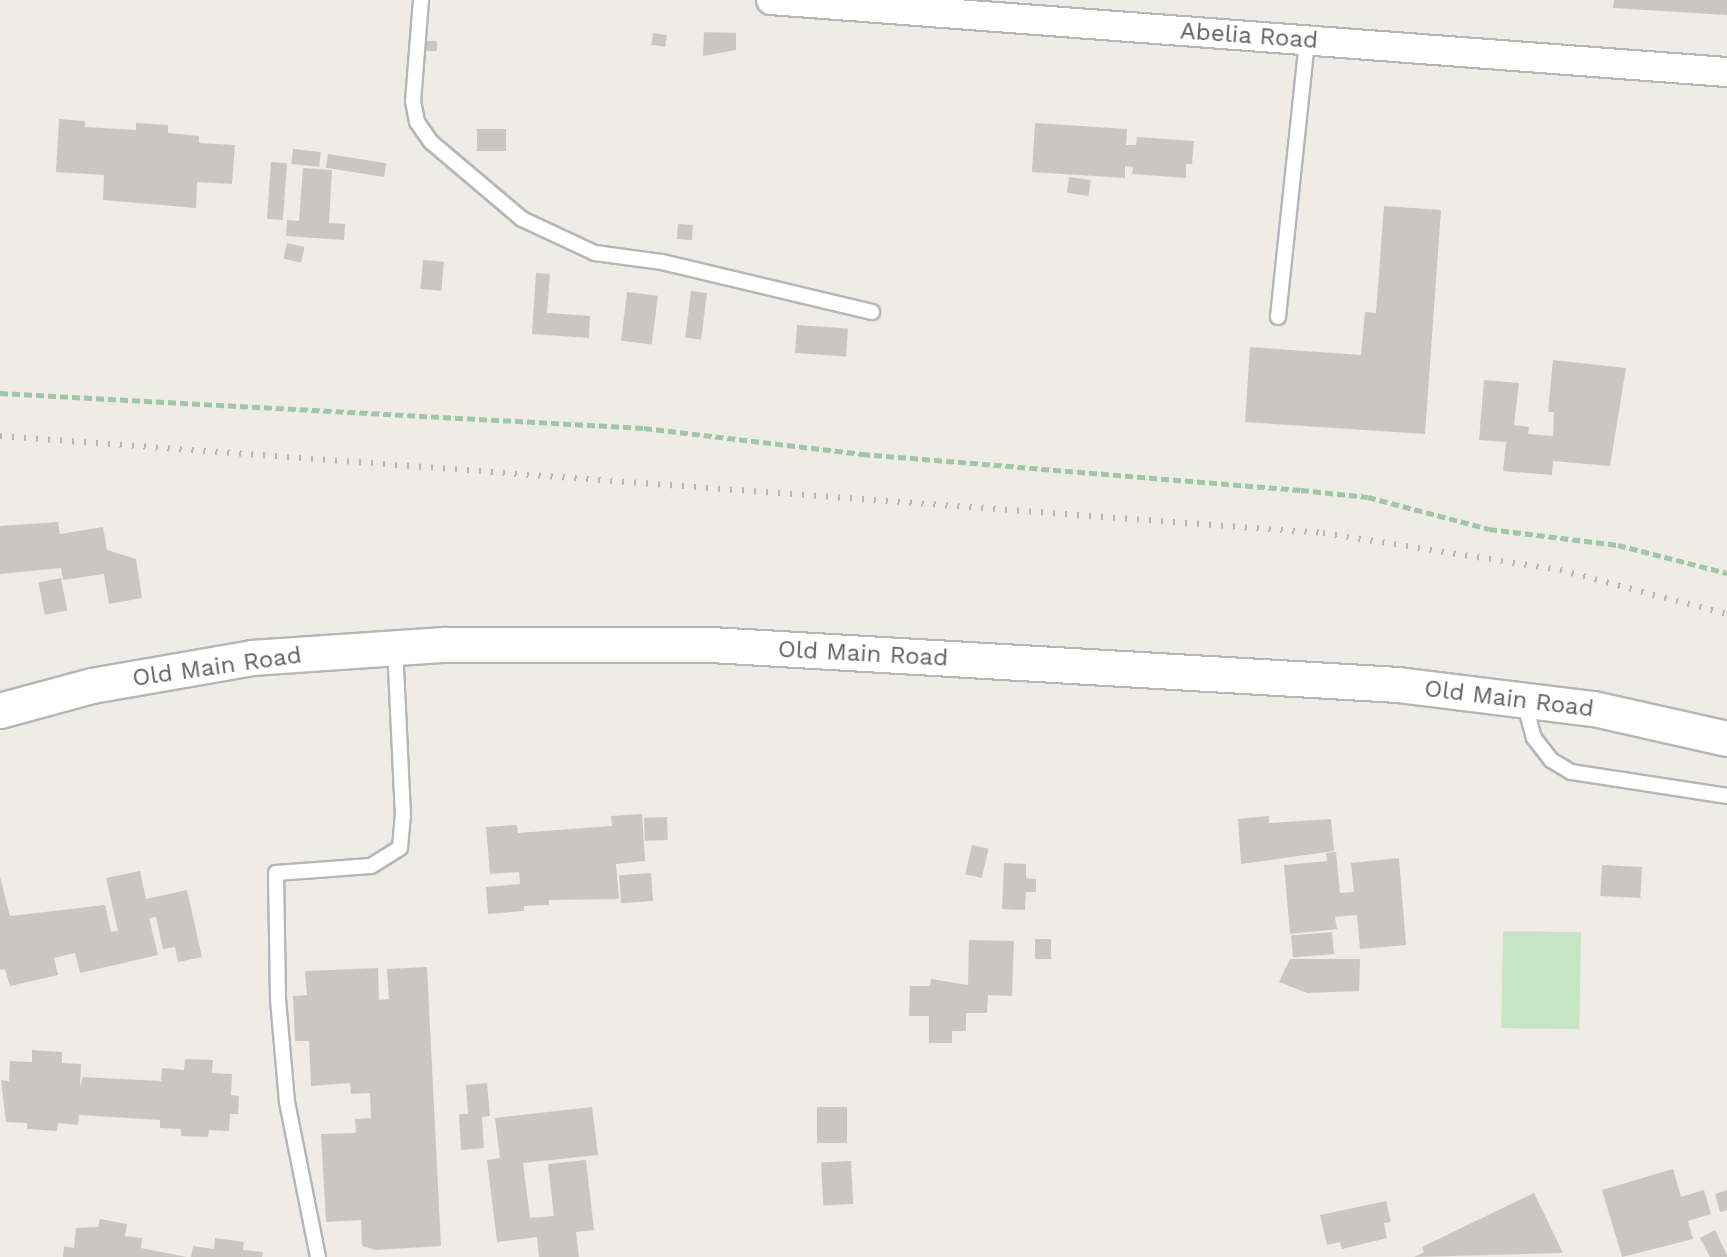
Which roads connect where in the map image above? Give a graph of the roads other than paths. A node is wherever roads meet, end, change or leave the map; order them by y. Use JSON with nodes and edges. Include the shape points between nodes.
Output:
{"nodes":[{"id":1,"x":421,"y":0,"type":"edge"},
{"id":2,"x":771,"y":0,"type":"edge"},
{"id":3,"x":1307,"y":41,"type":"junction"},
{"id":4,"x":1727,"y":72,"type":"edge"},
{"id":5,"x":872,"y":312,"type":"dead end"},
{"id":6,"x":1278,"y":317,"type":"dead end"},
{"id":7,"x":395,"y":649,"type":"junction"},
{"id":8,"x":1523,"y":698,"type":"junction"},
{"id":9,"x":0,"y":711,"type":"edge"},
{"id":10,"x":1727,"y":739,"type":"edge"},
{"id":11,"x":1727,"y":796,"type":"edge"},
{"id":12,"x":318,"y":1257,"type":"edge"}],
"edges":[{"from":1,"to":5,"type":"lane","via":[[413,101],[417,122],[431,142],[522,219],[595,253],[662,262]]},
{"from":2,"to":3,"type":"street","name":"Abelia Road"},
{"from":3,"to":4,"type":"street","name":"Abelia Road"},
{"from":3,"to":6,"type":"lane"},
{"from":7,"to":8,"type":"street","name":"Old Main Road","via":[[711,645],[1398,685]]},
{"from":7,"to":9,"type":"street","name":"Old Main Road","via":[[252,658],[92,686]]},
{"from":7,"to":12,"type":"lane","via":[[400,848],[371,866],[276,873],[278,999],[287,1102]]},
{"from":8,"to":10,"type":"street","name":"Old Main Road"},
{"from":8,"to":11,"type":"lane","via":[[1534,738],[1551,760],[1571,772]]}]}
